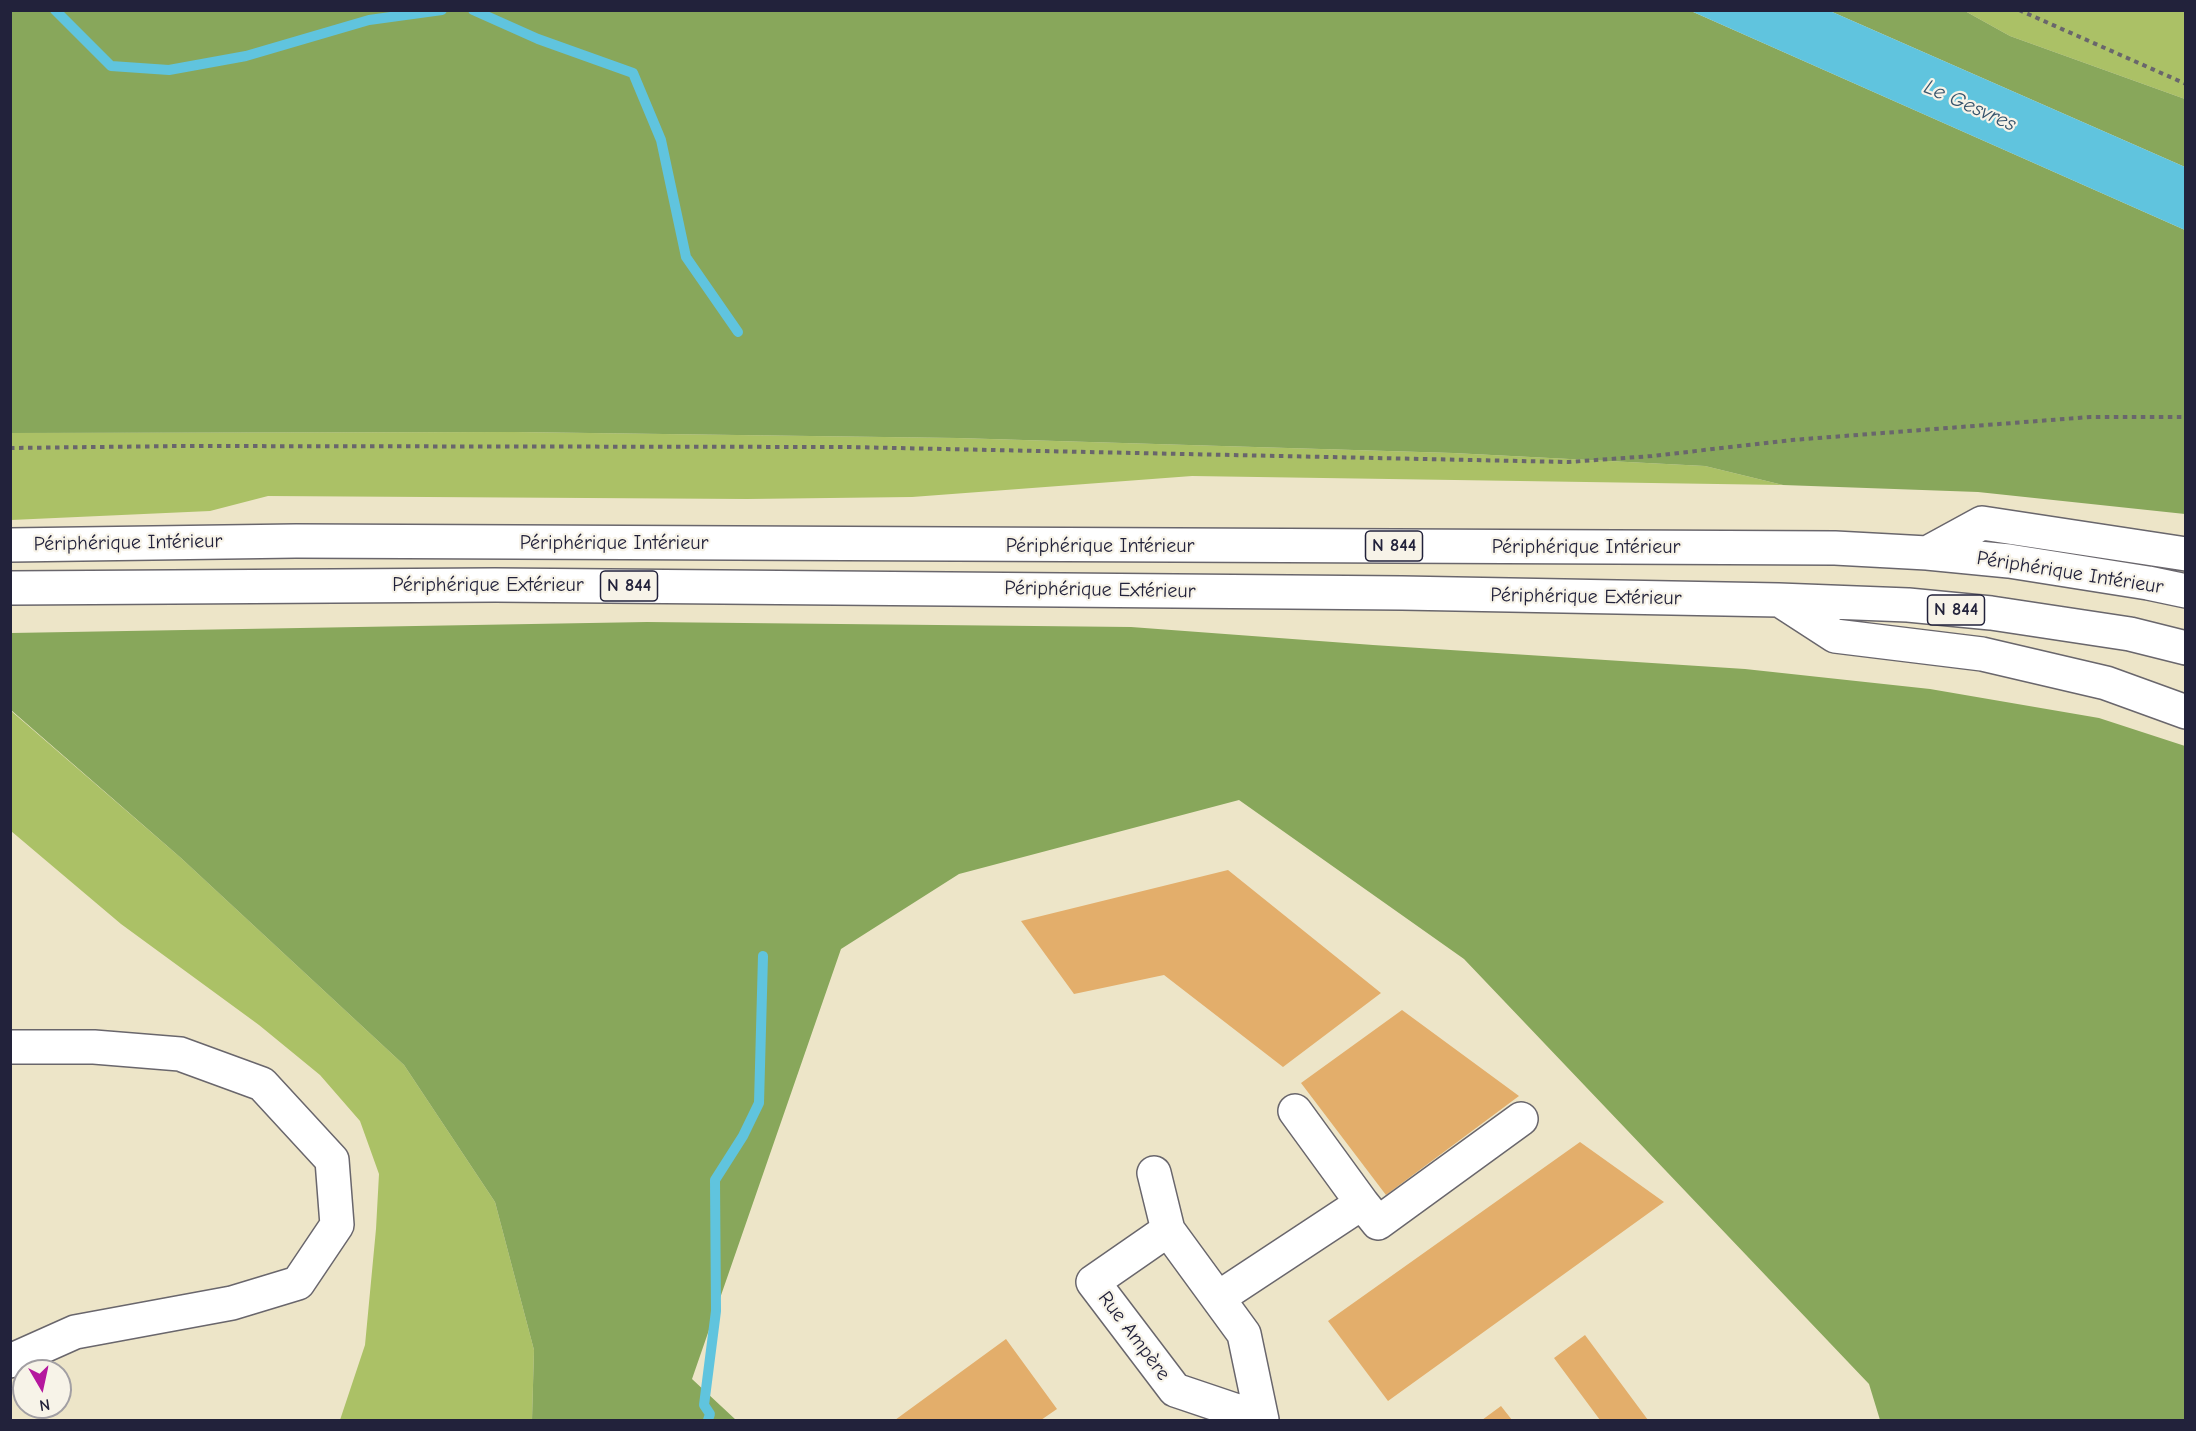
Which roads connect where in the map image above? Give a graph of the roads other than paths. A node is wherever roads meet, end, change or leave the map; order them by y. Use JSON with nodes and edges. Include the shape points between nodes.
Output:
{"nodes":[{"id":1,"x":10,"y":544,"type":"edge"},
{"id":2,"x":1926,"y":553,"type":"junction"},
{"id":3,"x":2186,"y":554,"type":"edge"},
{"id":4,"x":10,"y":588,"type":"edge"},
{"id":5,"x":2186,"y":591,"type":"edge"},
{"id":6,"x":1779,"y":600,"type":"junction"},
{"id":7,"x":2186,"y":648,"type":"edge"},
{"id":8,"x":2186,"y":712,"type":"edge"},
{"id":9,"x":10,"y":1047,"type":"edge"},
{"id":10,"x":1295,"y":1111,"type":"dead end"},
{"id":11,"x":1521,"y":1119,"type":"dead end"},
{"id":12,"x":1154,"y":1173,"type":"dead end"},
{"id":13,"x":1362,"y":1203,"type":"junction"},
{"id":14,"x":1168,"y":1230,"type":"junction"},
{"id":15,"x":1218,"y":1298,"type":"junction"},
{"id":16,"x":10,"y":1361,"type":"edge"},
{"id":17,"x":1262,"y":1420,"type":"edge"}],
"edges":[{"from":1,"to":2,"type":"main road","name":"Périphérique Intérieur","number":"N 844","via":[[1835,548]]},
{"from":2,"to":3,"type":"main road","via":[[1982,523]]},
{"from":2,"to":5,"type":"main road","name":"Périphérique Intérieur","number":"N 844","via":[[2079,571]]},
{"from":4,"to":6,"type":"main road","name":"Périphérique Extérieur","number":"N 844","via":[[507,585]]},
{"from":6,"to":7,"type":"main road","name":"Périphérique Extérieur","number":"N 844","via":[[1991,613]]},
{"from":6,"to":8,"type":"main road","via":[[1835,636],[1982,654],[2106,683]]},
{"from":9,"to":16,"type":"main road","via":[[94,1047],[180,1054],[262,1084],[332,1160],[337,1225],[298,1283],[232,1303],[75,1332]]},
{"from":10,"to":13,"type":"main road"},
{"from":11,"to":13,"type":"main road","via":[[1378,1222]]},
{"from":12,"to":14,"type":"main road"},
{"from":13,"to":15,"type":"main road"},
{"from":14,"to":15,"type":"main road","name":"Rue Ampère"},
{"from":14,"to":17,"type":"main road","name":"Rue Ampère","via":[[1093,1282],[1174,1390]]},
{"from":15,"to":17,"type":"main road","name":"Rue Ampère","via":[[1244,1334]]}]}
